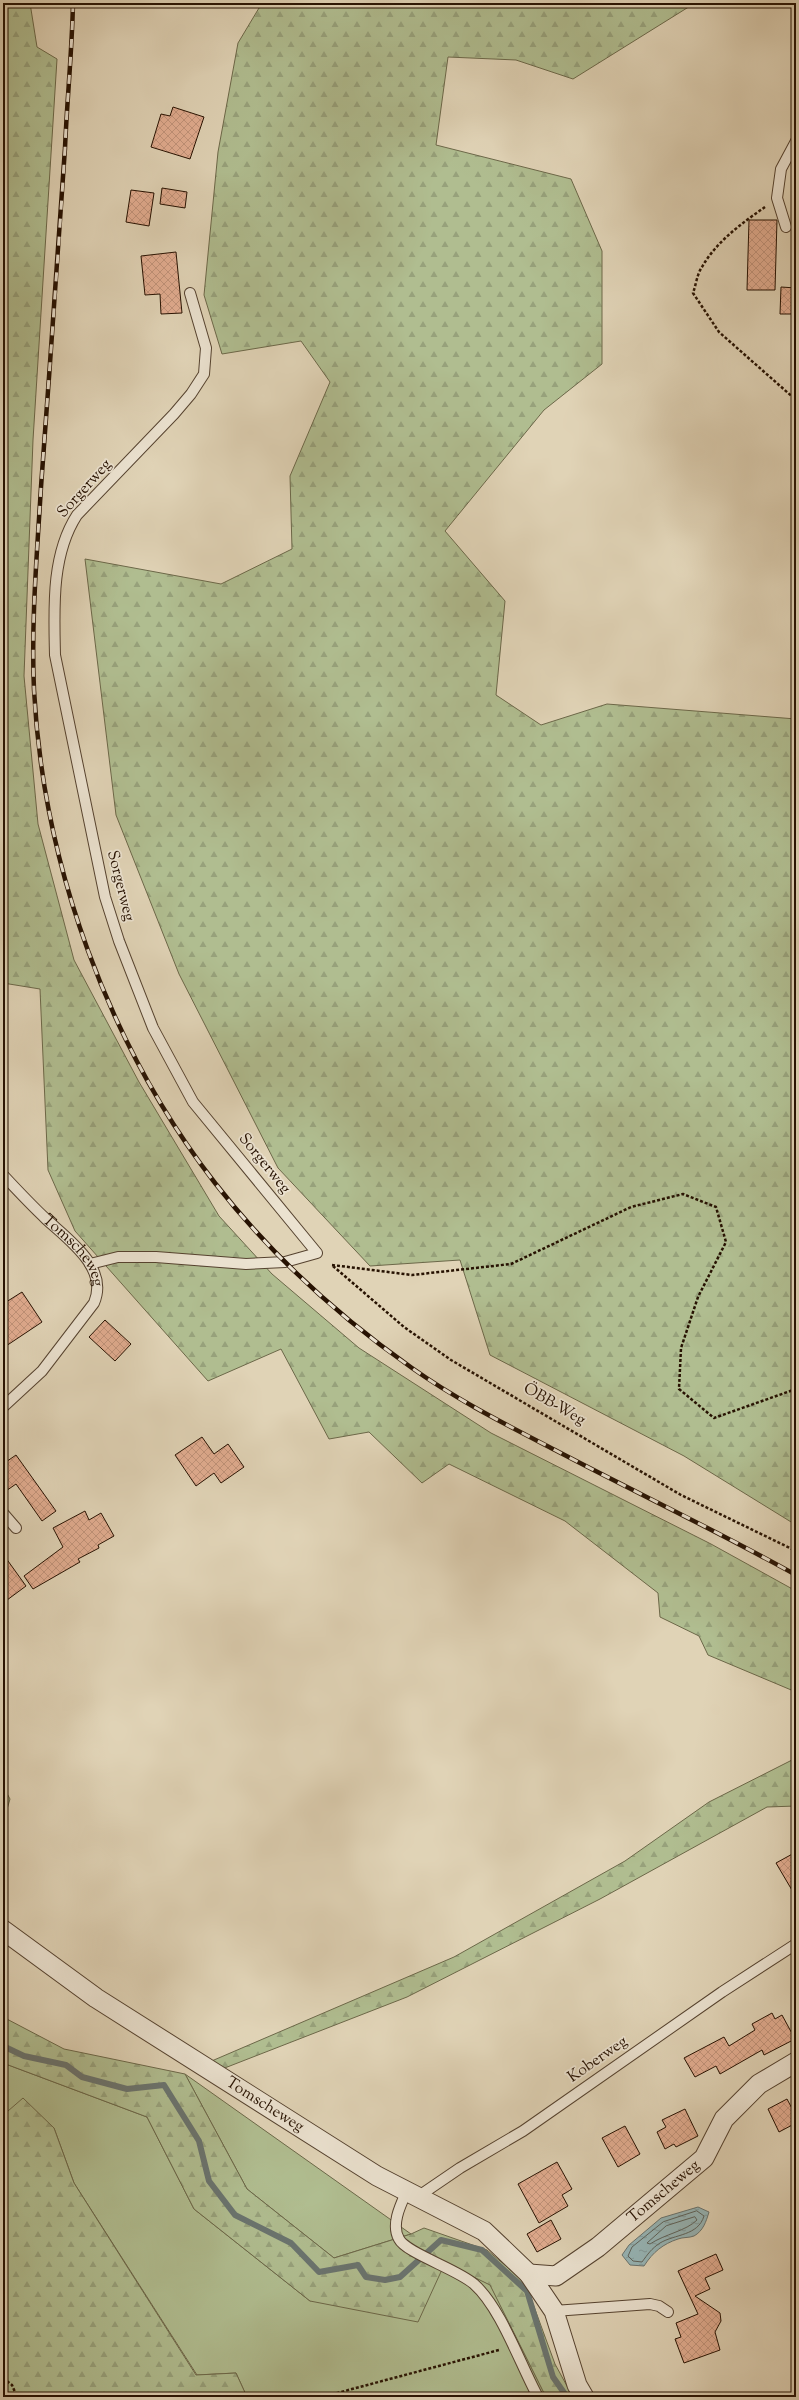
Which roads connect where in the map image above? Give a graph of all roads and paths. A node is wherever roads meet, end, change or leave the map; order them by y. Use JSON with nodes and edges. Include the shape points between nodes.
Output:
{"nodes":[{"id":1,"x":796,"y":141,"type":"edge"},
{"id":2,"x":777,"y":198,"type":"junction"},
{"id":3,"x":786,"y":227,"type":"dead end"},
{"id":4,"x":190,"y":294,"type":"dead end"},
{"id":5,"x":796,"y":400,"type":"edge"},
{"id":6,"x":3,"y":1175,"type":"edge"},
{"id":7,"x":317,"y":1253,"type":"junction"},
{"id":8,"x":90,"y":1264,"type":"junction"},
{"id":9,"x":332,"y":1265,"type":"junction"},
{"id":10,"x":796,"y":1390,"type":"edge"},
{"id":11,"x":3,"y":1408,"type":"edge"},
{"id":12,"x":3,"y":1513,"type":"edge"},
{"id":13,"x":16,"y":1528,"type":"dead end"},
{"id":14,"x":796,"y":1551,"type":"edge"},
{"id":15,"x":3,"y":1930,"type":"edge"},
{"id":16,"x":796,"y":1944,"type":"edge"},
{"id":17,"x":796,"y":2062,"type":"edge"},
{"id":18,"x":411,"y":2195,"type":"junction"},
{"id":19,"x":529,"y":2274,"type":"junction"},
{"id":20,"x":554,"y":2311,"type":"junction"},
{"id":21,"x":668,"y":2312,"type":"dead end"},
{"id":22,"x":512,"y":2345,"type":"junction"},
{"id":23,"x":3,"y":2378,"type":"edge"},
{"id":24,"x":17,"y":2397,"type":"edge"},
{"id":25,"x":322,"y":2397,"type":"edge"},
{"id":26,"x":538,"y":2397,"type":"edge"},
{"id":27,"x":584,"y":2397,"type":"edge"}],
"edges":[{"from":1,"to":2,"type":"lane","via":[[781,169]]},
{"from":2,"to":3,"type":"lane"},
{"from":2,"to":5,"type":"path","via":[[749,218],[712,252],[701,268],[693,293],[719,332]]},
{"from":4,"to":7,"type":"lane","name":"Sorgerweg","via":[[206,348],[204,374],[174,414],[78,515],[67,531],[60,554],[57,584],[54,622],[56,655],[105,897],[153,1028],[193,1102]]},
{"from":6,"to":8,"type":"lane","name":"Tomscheweg","via":[[45,1219],[82,1252]]},
{"from":7,"to":8,"type":"lane","via":[[285,1262],[246,1264],[156,1257],[118,1257]]},
{"from":7,"to":9,"type":"path","name":"ÖBB-Weg"},
{"from":8,"to":11,"type":"lane","name":"Tomscheweg","via":[[98,1292],[94,1304],[42,1372]]},
{"from":9,"to":10,"type":"path","via":[[412,1275],[511,1264],[631,1207],[683,1194],[716,1207],[726,1242],[698,1297],[681,1348],[679,1389],[714,1418]]},
{"from":9,"to":14,"type":"path","name":"ÖBB-Weg","via":[[404,1327],[451,1360],[681,1495]]},
{"from":12,"to":13,"type":"lane"},
{"from":15,"to":18,"type":"street","name":"Tomscheweg","via":[[96,1998]]},
{"from":16,"to":18,"type":"lane","name":"Koberweg","via":[[716,1996],[523,2131]]},
{"from":17,"to":19,"type":"street","name":"Tomscheweg","via":[[759,2084],[724,2119],[704,2158],[598,2247],[556,2276]]},
{"from":18,"to":19,"type":"street","name":"Tomscheweg","via":[[484,2231]]},
{"from":18,"to":22,"type":"lane","via":[[398,2211],[396,2233],[403,2246],[460,2274],[484,2295]]},
{"from":19,"to":20,"type":"street","name":"Tomscheweg"},
{"from":20,"to":21,"type":"lane","via":[[650,2304]]},
{"from":20,"to":27,"type":"street","name":"Tomscheweg","via":[[577,2385]]},
{"from":22,"to":25,"type":"path"},
{"from":22,"to":26,"type":"lane"},
{"from":23,"to":24,"type":"path","via":[[12,2385]]}]}
